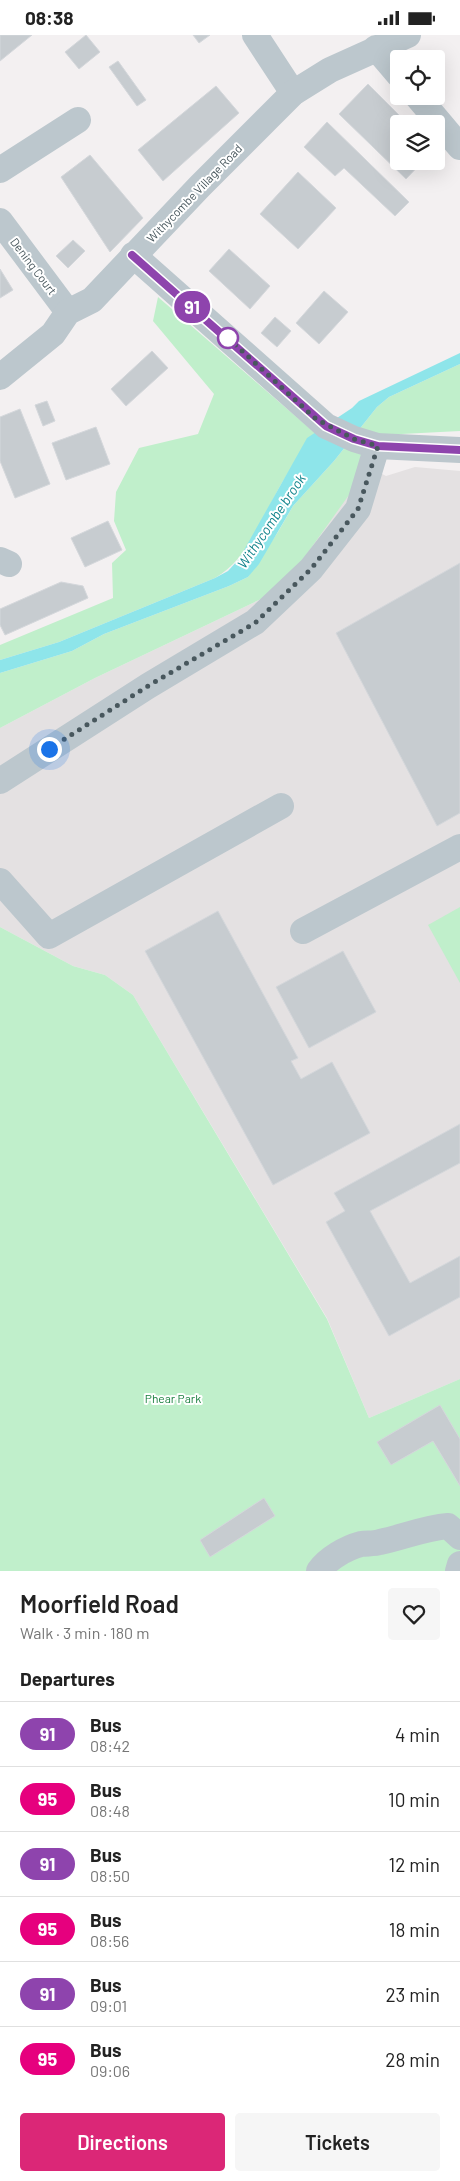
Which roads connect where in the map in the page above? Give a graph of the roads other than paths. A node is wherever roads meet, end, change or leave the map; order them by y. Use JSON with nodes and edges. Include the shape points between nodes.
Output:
{"nodes":[{"id":1,"x":255,"y":35,"type":"edge"},
{"id":2,"x":408,"y":35,"type":"edge"},
{"id":3,"x":376,"y":49,"type":"junction"},
{"id":4,"x":390,"y":65,"type":"edge"},
{"id":5,"x":293,"y":93,"type":"junction"},
{"id":6,"x":424,"y":105,"type":"edge"},
{"id":7,"x":78,"y":120,"type":"dead end"},
{"id":8,"x":460,"y":147,"type":"edge"},
{"id":9,"x":0,"y":170,"type":"edge"},
{"id":10,"x":0,"y":221,"type":"edge"},
{"id":11,"x":132,"y":255,"type":"junction"},
{"id":12,"x":68,"y":312,"type":"junction"},
{"id":13,"x":0,"y":377,"type":"edge"},
{"id":14,"x":366,"y":443,"type":"junction"},
{"id":15,"x":460,"y":450,"type":"edge"},
{"id":16,"x":0,"y":781,"type":"edge"},
{"id":17,"x":281,"y":805,"type":"dead end"},
{"id":18,"x":460,"y":847,"type":"edge"},
{"id":19,"x":0,"y":881,"type":"edge"},
{"id":20,"x":303,"y":931,"type":"dead end"},
{"id":21,"x":460,"y":1537,"type":"edge"},
{"id":22,"x":460,"y":1564,"type":"edge"},
{"id":23,"x":319,"y":1571,"type":"edge"},
{"id":24,"x":458,"y":1571,"type":"edge"}],
"edges":[{"from":1,"to":5,"type":"street"},
{"from":2,"to":3,"type":"street","name":"Withycombe Village Road"},
{"from":3,"to":4,"type":"street"},
{"from":3,"to":5,"type":"street","name":"Withycombe Village Road","via":[[330,70]]},
{"from":5,"to":11,"type":"street","name":"Withycombe Village Road"},
{"from":6,"to":8,"type":"street"},
{"from":7,"to":9,"type":"street"},
{"from":10,"to":12,"type":"street","name":"Dening Court"},
{"from":11,"to":12,"type":"street","name":"Withycombe Village Road","via":[[92,300]]},
{"from":11,"to":14,"type":"street","via":[[316,419]]},
{"from":12,"to":13,"type":"street","name":"Withycombe Village Road","via":[[53,334]]},
{"from":14,"to":15,"type":"street"},
{"from":14,"to":16,"type":"street","via":[[358,509],[311,569],[255,623],[148,686]]},
{"from":17,"to":19,"type":"street","via":[[49,936]]},
{"from":18,"to":20,"type":"street"},
{"from":21,"to":23,"type":"street","via":[[448,1526],[427,1527],[379,1543],[360,1544],[336,1556]]},
{"from":22,"to":24,"type":"street"}]}
